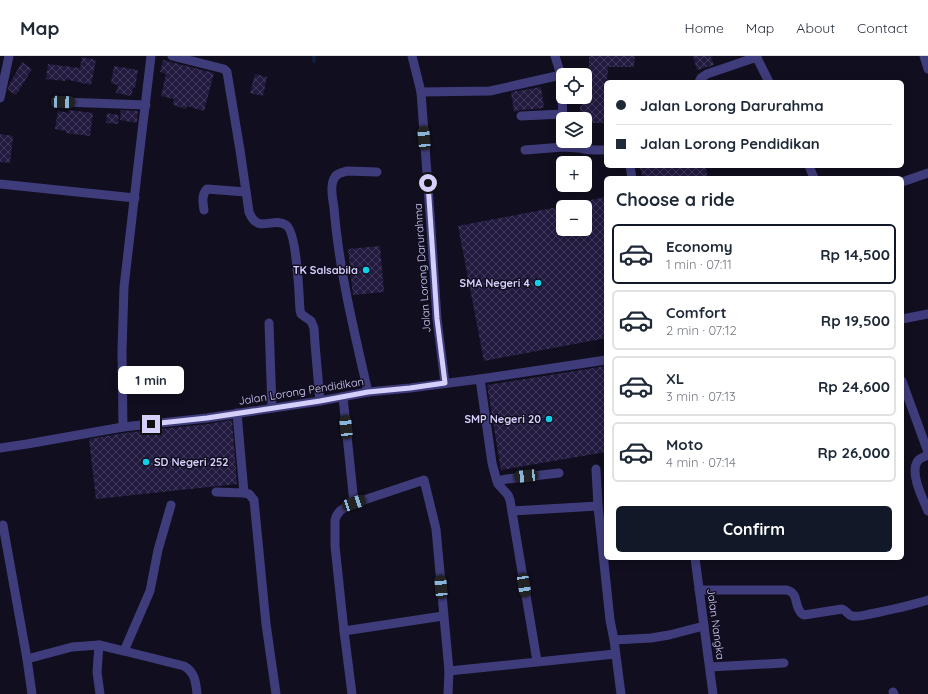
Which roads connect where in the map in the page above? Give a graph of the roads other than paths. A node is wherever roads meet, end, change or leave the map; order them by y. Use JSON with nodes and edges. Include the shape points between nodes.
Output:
{"nodes":[{"id":1,"x":9,"y":56,"type":"edge"},
{"id":2,"x":151,"y":56,"type":"edge"},
{"id":3,"x":172,"y":56,"type":"edge"},
{"id":4,"x":412,"y":56,"type":"edge"},
{"id":5,"x":556,"y":56,"type":"edge"},
{"id":6,"x":924,"y":56,"type":"edge"},
{"id":7,"x":757,"y":57,"type":"edge"},
{"id":8,"x":559,"y":68,"type":"edge"},
{"id":9,"x":928,"y":69,"type":"edge"},
{"id":10,"x":556,"y":76,"type":"edge"},
{"id":11,"x":700,"y":80,"type":"edge"},
{"id":12,"x":768,"y":80,"type":"edge"},
{"id":13,"x":421,"y":92,"type":"junction"},
{"id":14,"x":0,"y":98,"type":"edge"},
{"id":15,"x":63,"y":102,"type":"dead end"},
{"id":16,"x":146,"y":105,"type":"junction"},
{"id":17,"x":521,"y":116,"type":"dead end"},
{"id":18,"x":556,"y":116,"type":"edge"},
{"id":19,"x":556,"y":148,"type":"edge"},
{"id":20,"x":578,"y":148,"type":"edge"},
{"id":21,"x":525,"y":150,"type":"dead end"},
{"id":22,"x":604,"y":150,"type":"edge"},
{"id":23,"x":377,"y":172,"type":"dead end"},
{"id":24,"x":928,"y":173,"type":"edge"},
{"id":25,"x":904,"y":181,"type":"edge"},
{"id":26,"x":0,"y":184,"type":"edge"},
{"id":27,"x":246,"y":192,"type":"junction"},
{"id":28,"x":135,"y":198,"type":"junction"},
{"id":29,"x":204,"y":210,"type":"dead end"},
{"id":30,"x":928,"y":314,"type":"edge"},
{"id":31,"x":904,"y":319,"type":"edge"},
{"id":32,"x":269,"y":323,"type":"dead end"},
{"id":33,"x":604,"y":360,"type":"edge"},
{"id":34,"x":480,"y":379,"type":"junction"},
{"id":35,"x":445,"y":383,"type":"junction"},
{"id":36,"x":904,"y":386,"type":"edge"},
{"id":37,"x":368,"y":392,"type":"junction"},
{"id":38,"x":343,"y":396,"type":"junction"},
{"id":39,"x":320,"y":401,"type":"junction"},
{"id":40,"x":272,"y":408,"type":"junction"},
{"id":41,"x":237,"y":413,"type":"junction"},
{"id":42,"x":123,"y":427,"type":"junction"},
{"id":43,"x":0,"y":448,"type":"edge"},
{"id":44,"x":928,"y":452,"type":"edge"},
{"id":45,"x":928,"y":455,"type":"edge"},
{"id":46,"x":596,"y":469,"type":"dead end"},
{"id":47,"x":559,"y":473,"type":"dead end"},
{"id":48,"x":497,"y":481,"type":"junction"},
{"id":49,"x":216,"y":492,"type":"dead end"},
{"id":50,"x":244,"y":492,"type":"junction"},
{"id":51,"x":354,"y":503,"type":"junction"},
{"id":52,"x":171,"y":505,"type":"dead end"},
{"id":53,"x":598,"y":506,"type":"junction"},
{"id":54,"x":512,"y":511,"type":"junction"},
{"id":55,"x":928,"y":511,"type":"edge"},
{"id":56,"x":3,"y":525,"type":"dead end"},
{"id":57,"x":695,"y":560,"type":"edge"},
{"id":58,"x":699,"y":590,"type":"junction"},
{"id":59,"x":928,"y":600,"type":"edge"},
{"id":60,"x":443,"y":616,"type":"junction"},
{"id":61,"x":704,"y":626,"type":"junction"},
{"id":62,"x":344,"y":631,"type":"junction"},
{"id":63,"x":614,"y":640,"type":"junction"},
{"id":64,"x":98,"y":645,"type":"junction"},
{"id":65,"x":124,"y":651,"type":"junction"},
{"id":66,"x":615,"y":654,"type":"junction"},
{"id":67,"x":27,"y":659,"type":"junction"},
{"id":68,"x":537,"y":661,"type":"junction"},
{"id":69,"x":784,"y":663,"type":"dead end"},
{"id":70,"x":710,"y":667,"type":"junction"},
{"id":71,"x":449,"y":671,"type":"junction"},
{"id":72,"x":32,"y":694,"type":"edge"},
{"id":73,"x":100,"y":694,"type":"edge"},
{"id":74,"x":197,"y":694,"type":"edge"},
{"id":75,"x":276,"y":694,"type":"edge"},
{"id":76,"x":352,"y":694,"type":"edge"},
{"id":77,"x":448,"y":694,"type":"edge"},
{"id":78,"x":621,"y":694,"type":"edge"},
{"id":79,"x":713,"y":694,"type":"edge"}],
"edges":[{"from":1,"to":14,"type":"street"},
{"from":2,"to":16,"type":"street"},
{"from":3,"to":27,"type":"street","via":[[224,68],[227,72]]},
{"from":4,"to":13,"type":"street","name":"Jalan Lorong Darurahma"},
{"from":5,"to":8,"type":"street"},
{"from":6,"to":9,"type":"street"},
{"from":7,"to":11,"type":"street","via":[[707,74]]},
{"from":7,"to":12,"type":"street"},
{"from":10,"to":13,"type":"street","via":[[490,90]]},
{"from":13,"to":35,"type":"street","name":"Jalan Lorong Darurahma","via":[[437,319]]},
{"from":15,"to":16,"type":"street"},
{"from":16,"to":28,"type":"street"},
{"from":17,"to":18,"type":"street"},
{"from":19,"to":21,"type":"street"},
{"from":20,"to":22,"type":"street"},
{"from":23,"to":37,"type":"street","via":[[342,172],[335,176],[332,185],[339,256],[352,327]]},
{"from":24,"to":25,"type":"street"},
{"from":26,"to":28,"type":"street"},
{"from":27,"to":29,"type":"street","via":[[207,189],[204,192]]},
{"from":27,"to":39,"type":"street","via":[[253,220],[258,224],[284,224],[288,226],[292,236],[300,310],[301,314],[311,320],[314,328]]},
{"from":28,"to":42,"type":"street","via":[[124,287]]},
{"from":30,"to":31,"type":"street"},
{"from":32,"to":40,"type":"street"},
{"from":33,"to":34,"type":"street","name":"Jalan Lorong Pendidikan"},
{"from":34,"to":35,"type":"street","name":"Jalan Lorong Pendidikan"},
{"from":34,"to":48,"type":"street"},
{"from":35,"to":37,"type":"street","name":"Jalan Lorong Pendidikan"},
{"from":36,"to":44,"type":"street"},
{"from":37,"to":38,"type":"street","name":"Jalan Lorong Pendidikan"},
{"from":38,"to":39,"type":"street","name":"Jalan Lorong Pendidikan"},
{"from":38,"to":51,"type":"street"},
{"from":39,"to":40,"type":"street","name":"Jalan Lorong Pendidikan"},
{"from":40,"to":41,"type":"street","name":"Jalan Lorong Pendidikan"},
{"from":41,"to":42,"type":"street","name":"Jalan Lorong Pendidikan"},
{"from":41,"to":50,"type":"street"},
{"from":42,"to":43,"type":"street","name":"Jalan Lorong Pendidikan"},
{"from":45,"to":55,"type":"street","via":[[917,462],[915,472]]},
{"from":46,"to":53,"type":"street"},
{"from":47,"to":48,"type":"street"},
{"from":48,"to":54,"type":"street","via":[[508,495]]},
{"from":49,"to":50,"type":"street"},
{"from":50,"to":75,"type":"street","via":[[252,496],[255,505],[266,624]]},
{"from":51,"to":60,"type":"street","via":[[424,480],[436,529]]},
{"from":51,"to":62,"type":"street","via":[[340,510],[335,520]]},
{"from":52,"to":65,"type":"street","via":[[150,591]]},
{"from":53,"to":54,"type":"street"},
{"from":53,"to":63,"type":"street"},
{"from":54,"to":68,"type":"street"},
{"from":56,"to":67,"type":"street"},
{"from":57,"to":58,"type":"street","name":"Jalan Nangka"},
{"from":58,"to":59,"type":"street","via":[[788,590],[795,595],[798,611],[804,615],[842,609],[852,616],[861,616]]},
{"from":58,"to":61,"type":"street","name":"Jalan Nangka"},
{"from":60,"to":62,"type":"street"},
{"from":60,"to":71,"type":"street"},
{"from":61,"to":63,"type":"street","via":[[651,638]]},
{"from":61,"to":70,"type":"street","name":"Jalan Nangka"},
{"from":62,"to":76,"type":"street"},
{"from":63,"to":66,"type":"street"},
{"from":64,"to":65,"type":"street"},
{"from":64,"to":67,"type":"street","via":[[72,647]]},
{"from":64,"to":73,"type":"street","via":[[97,672]]},
{"from":65,"to":74,"type":"street","via":[[184,666],[192,674]]},
{"from":66,"to":68,"type":"street"},
{"from":66,"to":78,"type":"street"},
{"from":67,"to":72,"type":"street"},
{"from":68,"to":71,"type":"street"},
{"from":69,"to":70,"type":"street"},
{"from":70,"to":79,"type":"street","name":"Jalan Nangka"},
{"from":71,"to":77,"type":"street"}]}
